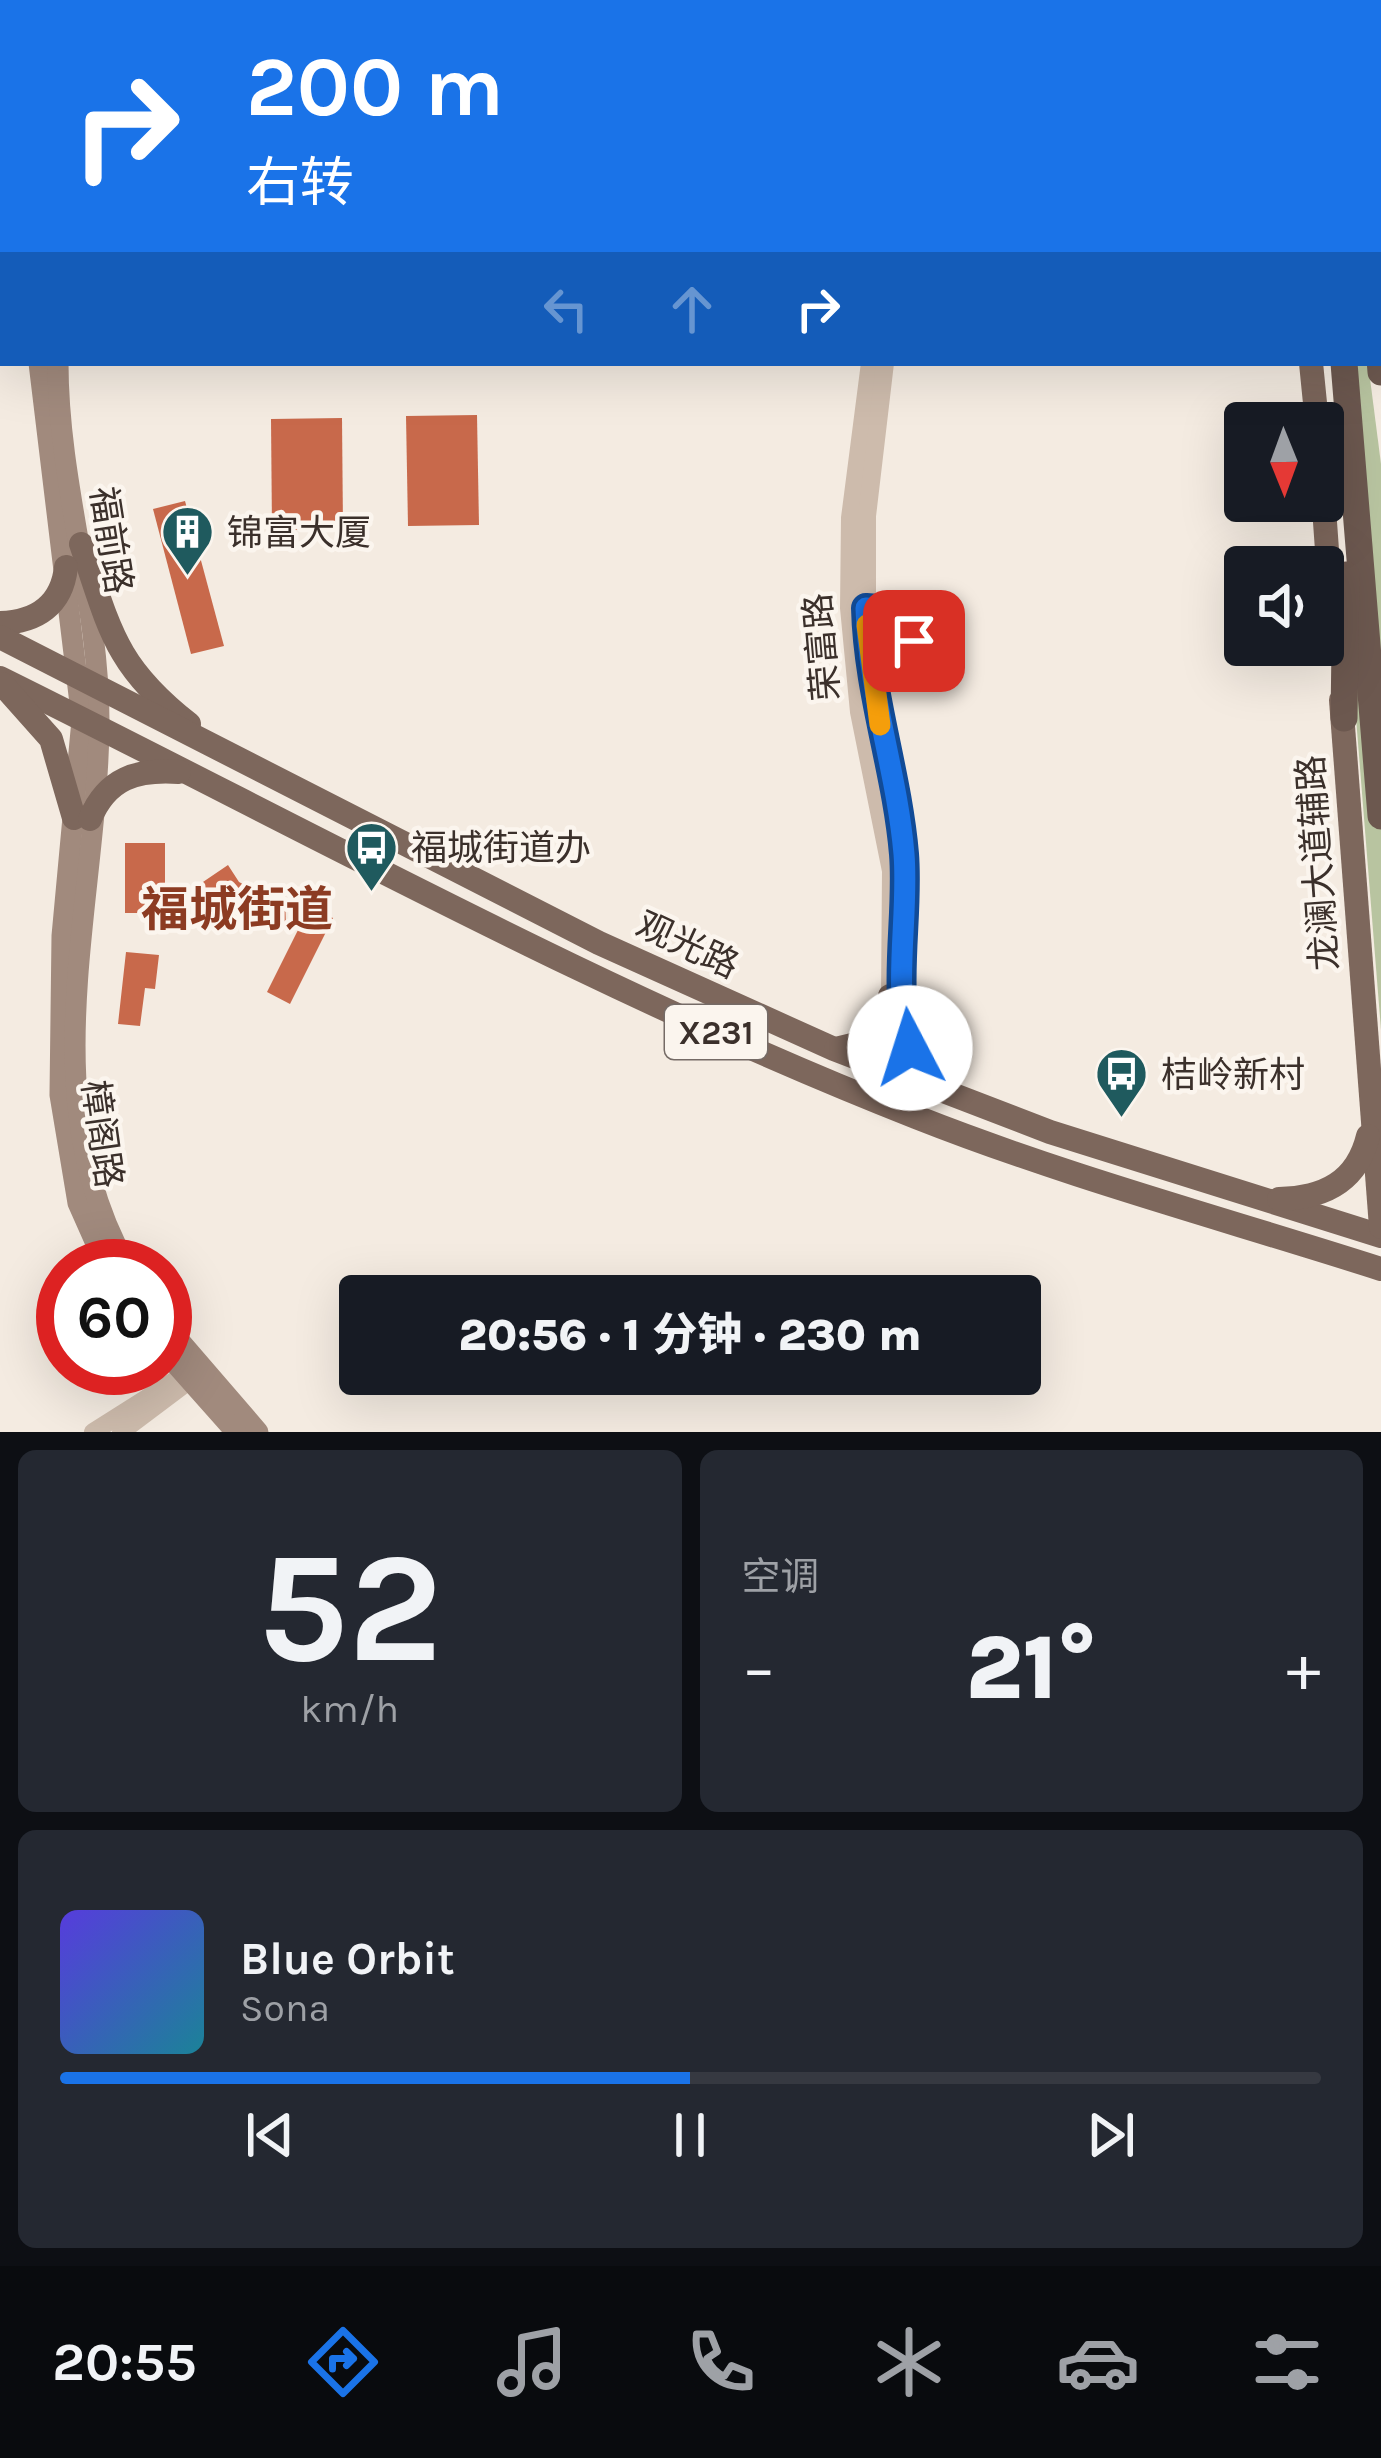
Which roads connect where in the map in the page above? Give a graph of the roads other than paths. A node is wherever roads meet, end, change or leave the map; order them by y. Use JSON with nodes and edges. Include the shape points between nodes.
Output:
{"nodes":[{"id":1,"x":39,"y":366,"type":"edge"},
{"id":2,"x":58,"y":366,"type":"edge"},
{"id":3,"x":870,"y":366,"type":"edge"},
{"id":4,"x":885,"y":366,"type":"edge"},
{"id":5,"x":1311,"y":366,"type":"edge"},
{"id":6,"x":1344,"y":366,"type":"edge"},
{"id":7,"x":1315,"y":402,"type":"edge"},
{"id":8,"x":1348,"y":426,"type":"junction"},
{"id":9,"x":1326,"y":522,"type":"edge"},
{"id":10,"x":81,"y":544,"type":"junction"},
{"id":11,"x":66,"y":567,"type":"junction"},
{"id":12,"x":858,"y":608,"type":"junction"},
{"id":13,"x":0,"y":622,"type":"edge"},
{"id":14,"x":0,"y":637,"type":"edge"},
{"id":15,"x":914,"y":641,"type":"dead end"},
{"id":16,"x":0,"y":681,"type":"edge"},
{"id":17,"x":88,"y":684,"type":"junction"},
{"id":18,"x":1343,"y":718,"type":"junction"},
{"id":19,"x":91,"y":724,"type":"junction"},
{"id":20,"x":234,"y":759,"type":"junction"},
{"id":21,"x":194,"y":773,"type":"junction"},
{"id":22,"x":1381,"y":816,"type":"edge"},
{"id":23,"x":82,"y":819,"type":"junction"},
{"id":24,"x":897,"y":996,"type":"junction"},
{"id":25,"x":833,"y":1049,"type":"junction"},
{"id":26,"x":950,"y":1096,"type":"junction"},
{"id":27,"x":1372,"y":1116,"type":"junction"},
{"id":28,"x":1258,"y":1199,"type":"junction"},
{"id":29,"x":1381,"y":1232,"type":"edge"},
{"id":30,"x":94,"y":1239,"type":"edge"},
{"id":31,"x":115,"y":1239,"type":"edge"},
{"id":32,"x":1381,"y":1269,"type":"edge"},
{"id":33,"x":192,"y":1374,"type":"joint"},
{"id":34,"x":156,"y":1395,"type":"edge"},
{"id":35,"x":166,"y":1395,"type":"edge"},
{"id":36,"x":93,"y":1432,"type":"edge"},
{"id":37,"x":121,"y":1432,"type":"edge"},
{"id":38,"x":236,"y":1432,"type":"edge"},
{"id":39,"x":258,"y":1432,"type":"edge"}],
"edges":[{"from":1,"to":11,"type":"main road","name":"福前路"},
{"from":2,"to":10,"type":"main road","name":"福前路"},
{"from":3,"to":12,"type":"street","name":"荣富路","via":[[850,518]]},
{"from":4,"to":12,"type":"street","name":"荣富路"},
{"from":5,"to":7,"type":"main road"},
{"from":6,"to":8,"type":"highway"},
{"from":8,"to":18,"type":"highway"},
{"from":8,"to":22,"type":"highway"},
{"from":9,"to":18,"type":"main road","name":"龙澜大道辅路"},
{"from":10,"to":17,"type":"main road","name":"福前路"},
{"from":10,"to":20,"type":"main road","via":[[131,673]]},
{"from":11,"to":13,"type":"main road","via":[[43,613]]},
{"from":11,"to":17,"type":"main road","name":"福前路"},
{"from":12,"to":15,"type":"street","via":[[879,609]]},
{"from":12,"to":24,"type":"street","name":"荣富路","via":[[903,847]]},
{"from":14,"to":17,"type":"main road","name":"观光路","number":"X231"},
{"from":16,"to":19,"type":"main road","name":"观光路","number":"X231"},
{"from":16,"to":23,"type":"main road","via":[[51,739]]},
{"from":17,"to":19,"type":"main road","name":"福前路"},
{"from":17,"to":20,"type":"main road","name":"观光路","number":"X231"},
{"from":18,"to":27,"type":"main road","name":"龙澜大道辅路"},
{"from":19,"to":21,"type":"main road","name":"观光路","number":"X231"},
{"from":19,"to":23,"type":"main road","name":"樟阁路"},
{"from":20,"to":25,"type":"main road","name":"观光路","number":"X231","via":[[599,943]]},
{"from":21,"to":23,"type":"main road","via":[[126,776]]},
{"from":21,"to":32,"type":"main road","name":"观光路","number":"X231","via":[[540,952],[912,1116],[1039,1164]]},
{"from":23,"to":30,"type":"main road","name":"樟阁路","via":[[62,936],[61,1095],[78,1203]]},
{"from":23,"to":31,"type":"main road","name":"樟阁路","via":[[78,1095],[96,1197]]},
{"from":24,"to":25,"type":"main road","via":[[873,1040]]},
{"from":24,"to":26,"type":"main road","via":[[910,1048]]},
{"from":25,"to":26,"type":"main road","name":"观光路","number":"X231"},
{"from":26,"to":28,"type":"main road","name":"观光路","number":"X231"},
{"from":27,"to":28,"type":"main road","via":[[1364,1152],[1342,1184],[1307,1197]]},
{"from":27,"to":29,"type":"main road","name":"龙澜大道辅路"},
{"from":28,"to":29,"type":"main road","name":"观光路","number":"X231"},
{"from":33,"to":38,"type":"main road"},
{"from":33,"to":39,"type":"main road"},
{"from":34,"to":36,"type":"street"},
{"from":35,"to":37,"type":"street"}]}
